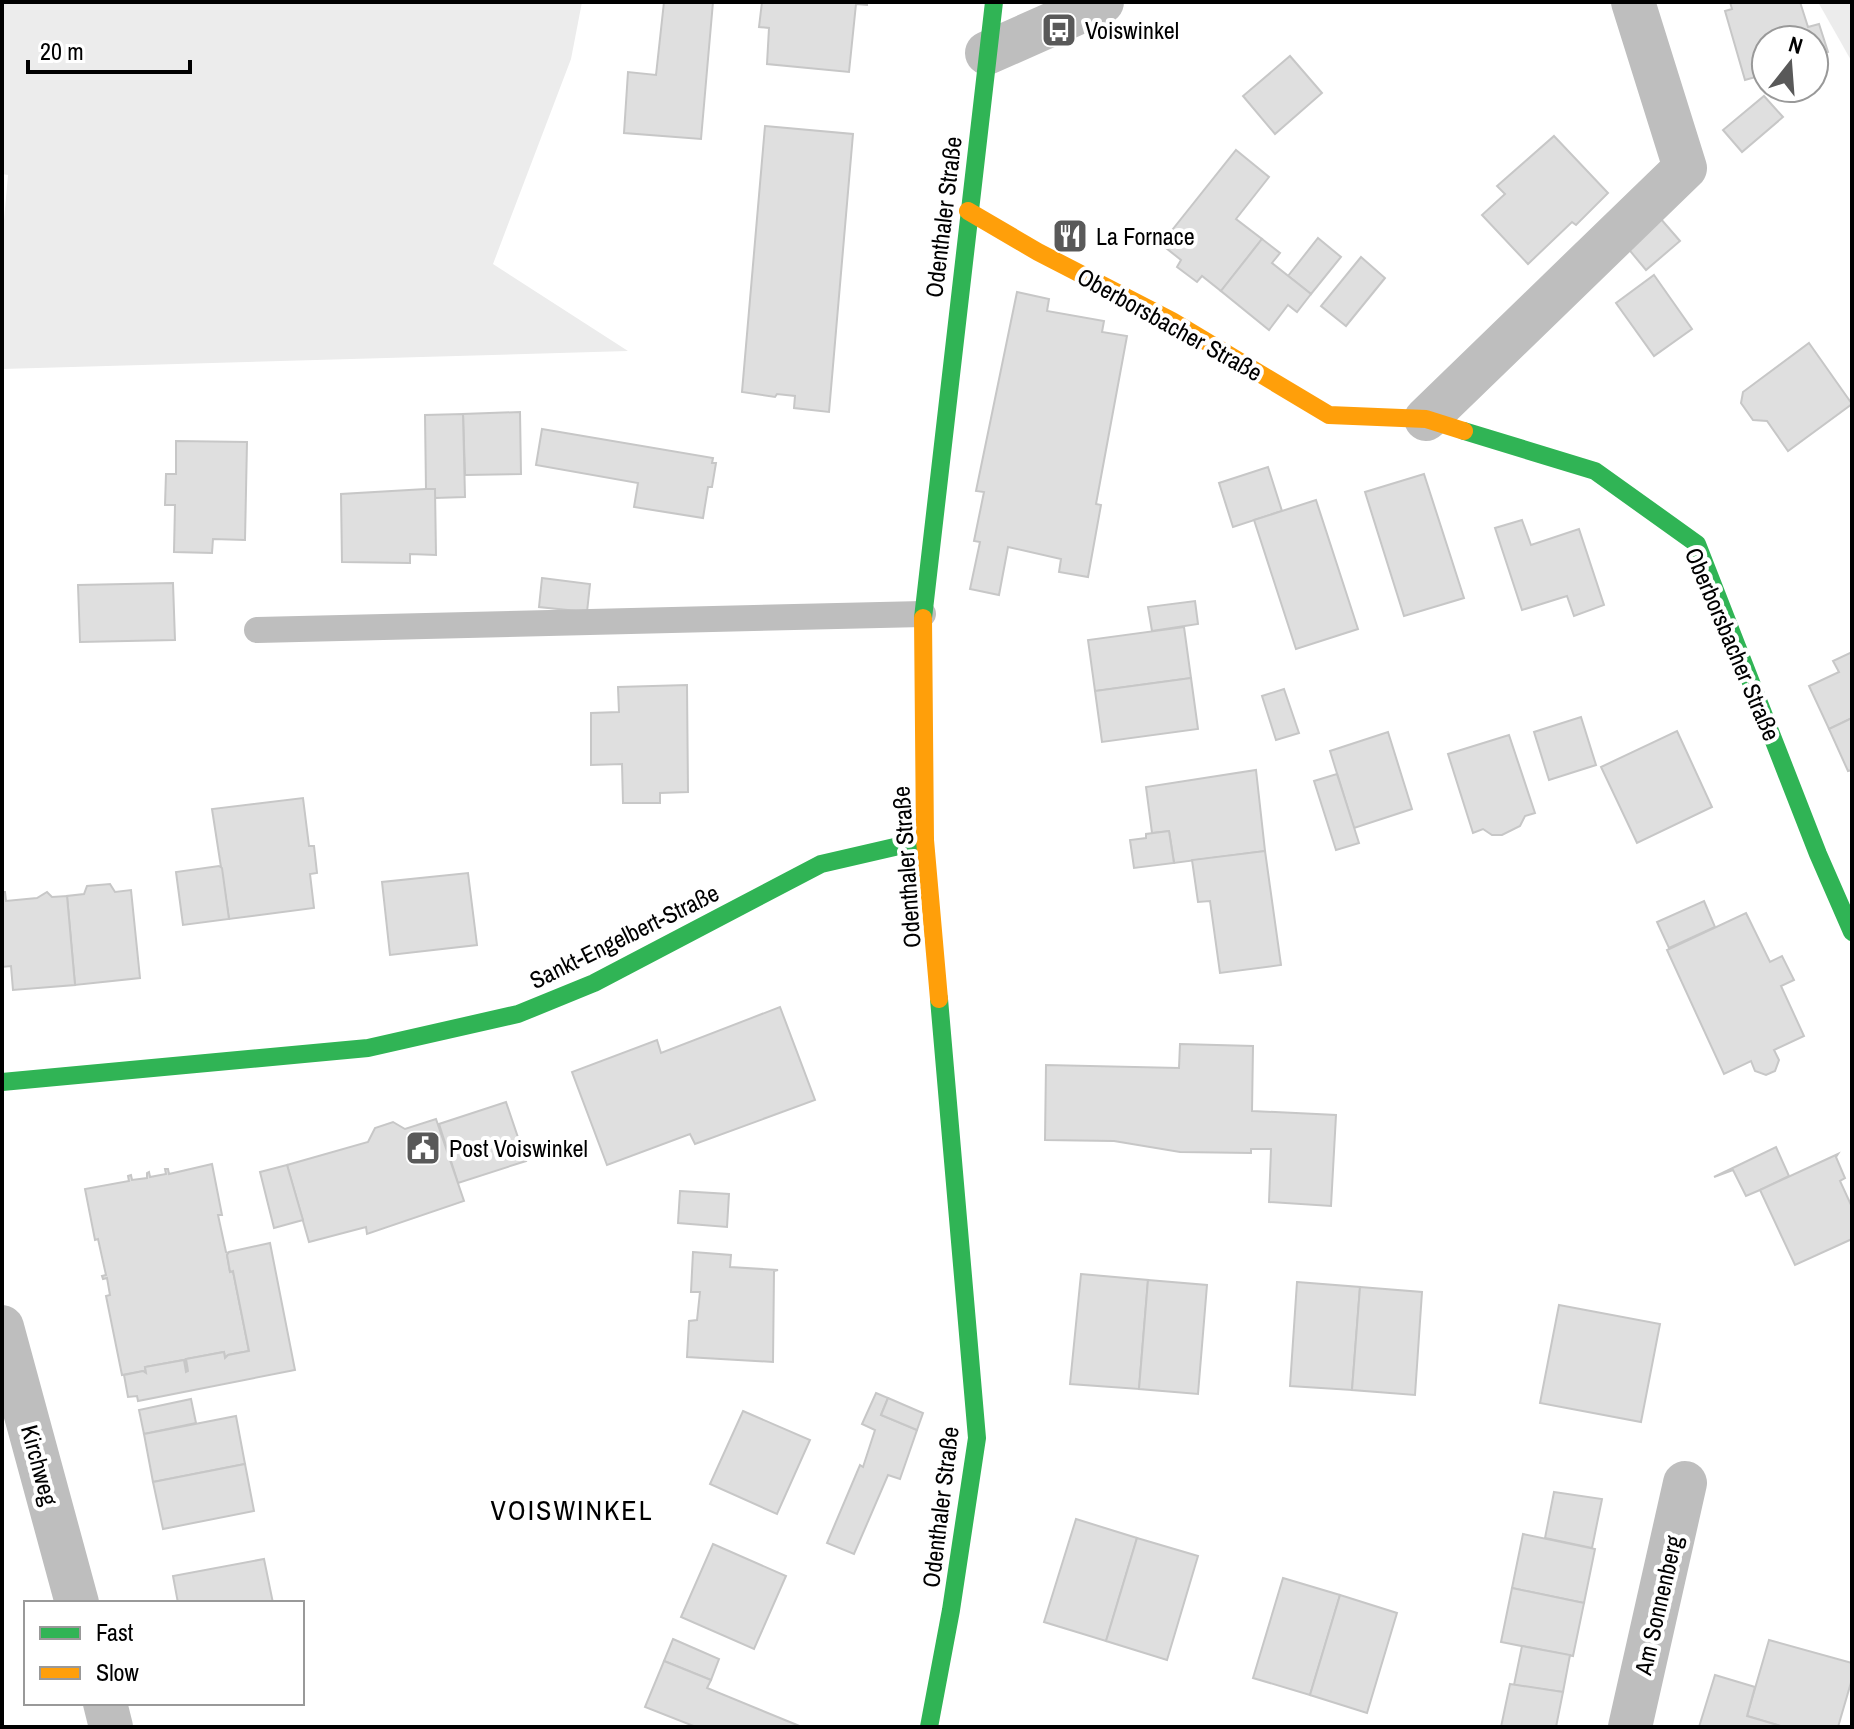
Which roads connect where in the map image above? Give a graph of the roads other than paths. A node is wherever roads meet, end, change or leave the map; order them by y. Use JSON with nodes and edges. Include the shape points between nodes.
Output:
{"nodes":[{"id":1,"x":994,"y":2,"type":"edge"},
{"id":2,"x":1102,"y":2,"type":"edge"},
{"id":3,"x":1633,"y":2,"type":"edge"},
{"id":4,"x":987,"y":53,"type":"junction"},
{"id":5,"x":968,"y":211,"type":"junction"},
{"id":6,"x":1426,"y":419,"type":"junction"},
{"id":7,"x":923,"y":614,"type":"junction"},
{"id":8,"x":257,"y":630,"type":"dead end"},
{"id":9,"x":925,"y":840,"type":"junction"},
{"id":10,"x":1852,"y":932,"type":"edge"},
{"id":11,"x":2,"y":1082,"type":"edge"},
{"id":12,"x":2,"y":1327,"type":"edge"},
{"id":13,"x":1685,"y":1483,"type":"dead end"},
{"id":14,"x":76,"y":1601,"type":"edge"},
{"id":15,"x":106,"y":1705,"type":"edge"},
{"id":16,"x":111,"y":1727,"type":"edge"},
{"id":17,"x":929,"y":1727,"type":"edge"},
{"id":18,"x":1630,"y":1727,"type":"edge"}],
"edges":[{"from":1,"to":4,"type":"street","name":"Odenthaler Straße"},
{"from":2,"to":4,"type":"street"},
{"from":3,"to":6,"type":"street","via":[[1685,168]]},
{"from":4,"to":5,"type":"street","name":"Odenthaler Straße"},
{"from":5,"to":6,"type":"street","name":"Oberborsbacher Straße","via":[[1172,321],[1329,415]]},
{"from":5,"to":7,"type":"street","name":"Odenthaler Straße"},
{"from":6,"to":10,"type":"street","name":"Oberborsbacher Straße","via":[[1595,471],[1697,544]]},
{"from":7,"to":8,"type":"lane"},
{"from":7,"to":9,"type":"street","name":"Odenthaler Straße"},
{"from":9,"to":11,"type":"street","name":"Sankt-Engelbert-Straße","via":[[821,864],[594,983],[518,1014],[368,1048]]},
{"from":9,"to":17,"type":"street","name":"Odenthaler Straße","via":[[977,1438]]},
{"from":12,"to":14,"type":"street","name":"Kirchweg"},
{"from":13,"to":18,"type":"street","name":"Am Sonnenberg"},
{"from":15,"to":16,"type":"street"}]}
